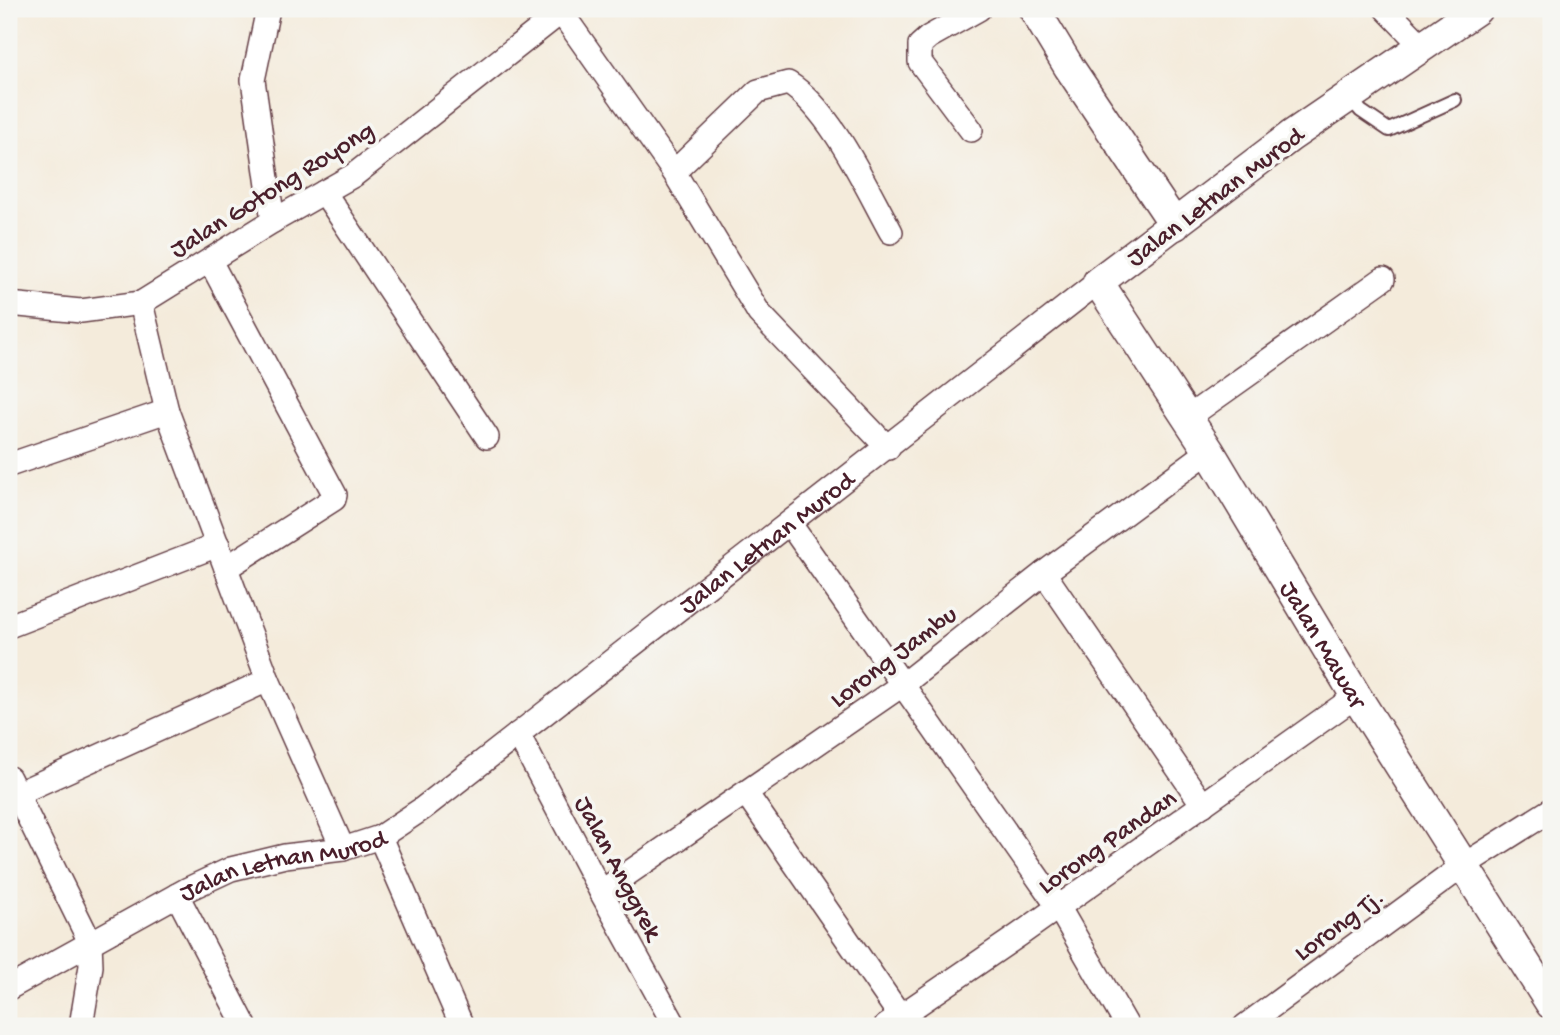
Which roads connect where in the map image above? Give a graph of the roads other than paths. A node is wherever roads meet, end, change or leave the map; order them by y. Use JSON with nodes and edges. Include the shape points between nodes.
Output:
{"nodes":[{"id":1,"x":268,"y":9,"type":"edge"},
{"id":2,"x":979,"y":9,"type":"edge"},
{"id":3,"x":1386,"y":9,"type":"edge"},
{"id":4,"x":1477,"y":9,"type":"edge"},
{"id":5,"x":563,"y":10,"type":"edge"},
{"id":6,"x":1042,"y":12,"type":"edge"},
{"id":7,"x":1422,"y":46,"type":"junction"},
{"id":8,"x":1348,"y":97,"type":"junction"},
{"id":9,"x":1455,"y":100,"type":"dead end"},
{"id":10,"x":971,"y":130,"type":"dead end"},
{"id":11,"x":674,"y":172,"type":"junction"},
{"id":12,"x":324,"y":192,"type":"junction"},
{"id":13,"x":273,"y":221,"type":"junction"},
{"id":14,"x":1175,"y":225,"type":"junction"},
{"id":15,"x":891,"y":232,"type":"dead end"},
{"id":16,"x":211,"y":261,"type":"junction"},
{"id":17,"x":1383,"y":279,"type":"dead end"},
{"id":18,"x":1098,"y":282,"type":"junction"},
{"id":19,"x":141,"y":303,"type":"junction"},
{"id":20,"x":9,"y":304,"type":"edge"},
{"id":21,"x":167,"y":411,"type":"junction"},
{"id":22,"x":1187,"y":418,"type":"junction"},
{"id":23,"x":488,"y":437,"type":"dead end"},
{"id":24,"x":888,"y":448,"type":"junction"},
{"id":25,"x":1209,"y":451,"type":"junction"},
{"id":26,"x":9,"y":465,"type":"edge"},
{"id":27,"x":790,"y":524,"type":"junction"},
{"id":28,"x":218,"y":545,"type":"junction"},
{"id":29,"x":226,"y":568,"type":"junction"},
{"id":30,"x":1044,"y":573,"type":"junction"},
{"id":31,"x":9,"y":626,"type":"edge"},
{"id":32,"x":268,"y":680,"type":"junction"},
{"id":33,"x":902,"y":685,"type":"junction"},
{"id":34,"x":1356,"y":696,"type":"junction"},
{"id":35,"x":518,"y":734,"type":"junction"},
{"id":36,"x":13,"y":786,"type":"edge"},
{"id":37,"x":746,"y":793,"type":"junction"},
{"id":38,"x":1203,"y":805,"type":"junction"},
{"id":39,"x":1551,"y":810,"type":"edge"},
{"id":40,"x":380,"y":837,"type":"junction"},
{"id":41,"x":343,"y":849,"type":"junction"},
{"id":42,"x":1464,"y":865,"type":"junction"},
{"id":43,"x":601,"y":892,"type":"junction"},
{"id":44,"x":177,"y":895,"type":"junction"},
{"id":45,"x":1059,"y":908,"type":"junction"},
{"id":46,"x":90,"y":942,"type":"junction"},
{"id":47,"x":9,"y":988,"type":"edge"},
{"id":48,"x":1551,"y":1004,"type":"edge"},
{"id":49,"x":894,"y":1021,"type":"edge"},
{"id":50,"x":81,"y":1026,"type":"edge"},
{"id":51,"x":245,"y":1026,"type":"edge"},
{"id":52,"x":462,"y":1026,"type":"edge"},
{"id":53,"x":675,"y":1026,"type":"edge"},
{"id":54,"x":1127,"y":1026,"type":"edge"},
{"id":55,"x":1245,"y":1026,"type":"edge"}],
"edges":[{"from":1,"to":13,"type":"street","via":[[253,80]]},
{"from":2,"to":10,"type":"street","via":[[920,46],[920,62]]},
{"from":3,"to":7,"type":"street"},
{"from":4,"to":7,"type":"street","name":"Jalan Letnan Murod"},
{"from":5,"to":11,"type":"street"},
{"from":5,"to":12,"type":"street","name":"Jalan Gotong Royong","via":[[354,175]]},
{"from":6,"to":14,"type":"street","via":[[1069,67]]},
{"from":7,"to":8,"type":"street","name":"Jalan Letnan Murod"},
{"from":8,"to":9,"type":"lane","via":[[1389,130]]},
{"from":8,"to":14,"type":"street","name":"Jalan Letnan Murod"},
{"from":11,"to":15,"type":"street","via":[[758,90],[788,83],[804,92],[829,123]]},
{"from":11,"to":24,"type":"street","via":[[758,313]]},
{"from":12,"to":13,"type":"street","name":"Jalan Gotong Royong"},
{"from":12,"to":23,"type":"street"},
{"from":13,"to":16,"type":"street","name":"Jalan Gotong Royong"},
{"from":14,"to":18,"type":"street","name":"Jalan Letnan Murod"},
{"from":16,"to":19,"type":"street","name":"Jalan Gotong Royong"},
{"from":16,"to":29,"type":"street","via":[[335,495]]},
{"from":17,"to":22,"type":"street"},
{"from":18,"to":22,"type":"street","name":"Jalan Mawar"},
{"from":18,"to":24,"type":"street","name":"Jalan Letnan Murod"},
{"from":19,"to":20,"type":"street","name":"Jalan Gotong Royong","via":[[81,312]]},
{"from":19,"to":21,"type":"street"},
{"from":21,"to":26,"type":"street"},
{"from":21,"to":28,"type":"street"},
{"from":22,"to":25,"type":"street","name":"Jalan Mawar"},
{"from":24,"to":27,"type":"street","name":"Jalan Letnan Murod"},
{"from":25,"to":30,"type":"street","name":"Lorong Jambu"},
{"from":25,"to":34,"type":"street","name":"Jalan Mawar"},
{"from":27,"to":33,"type":"street"},
{"from":27,"to":35,"type":"street","name":"Jalan Letnan Murod"},
{"from":28,"to":29,"type":"street"},
{"from":28,"to":31,"type":"street"},
{"from":29,"to":32,"type":"street"},
{"from":30,"to":33,"type":"street","name":"Lorong Jambu"},
{"from":30,"to":38,"type":"street"},
{"from":32,"to":36,"type":"street"},
{"from":32,"to":41,"type":"street"},
{"from":33,"to":37,"type":"street","name":"Lorong Jambu"},
{"from":33,"to":45,"type":"street"},
{"from":34,"to":38,"type":"street","name":"Lorong Pandan"},
{"from":34,"to":42,"type":"street","name":"Jalan Mawar"},
{"from":35,"to":40,"type":"street","name":"Jalan Letnan Murod"},
{"from":35,"to":43,"type":"street","name":"Jalan Anggrek"},
{"from":36,"to":46,"type":"street"},
{"from":37,"to":43,"type":"street","name":"Lorong Jambu"},
{"from":37,"to":49,"type":"street"},
{"from":38,"to":45,"type":"street","name":"Lorong Pandan"},
{"from":39,"to":42,"type":"street","name":"Lorong Tj."},
{"from":40,"to":41,"type":"street","name":"Jalan Letnan Murod"},
{"from":40,"to":52,"type":"street"},
{"from":41,"to":44,"type":"street","name":"Jalan Letnan Murod","via":[[231,869]]},
{"from":42,"to":48,"type":"street","name":"Jalan Mawar"},
{"from":42,"to":55,"type":"street","name":"Lorong Tj."},
{"from":43,"to":53,"type":"street","name":"Jalan Anggrek"},
{"from":44,"to":46,"type":"street","name":"Jalan Letnan Murod"},
{"from":44,"to":51,"type":"street"},
{"from":45,"to":49,"type":"street","name":"Lorong Pandan"},
{"from":45,"to":54,"type":"street"},
{"from":46,"to":47,"type":"street","name":"Jalan Letnan Murod"},
{"from":46,"to":50,"type":"street","via":[[92,967]]}]}
